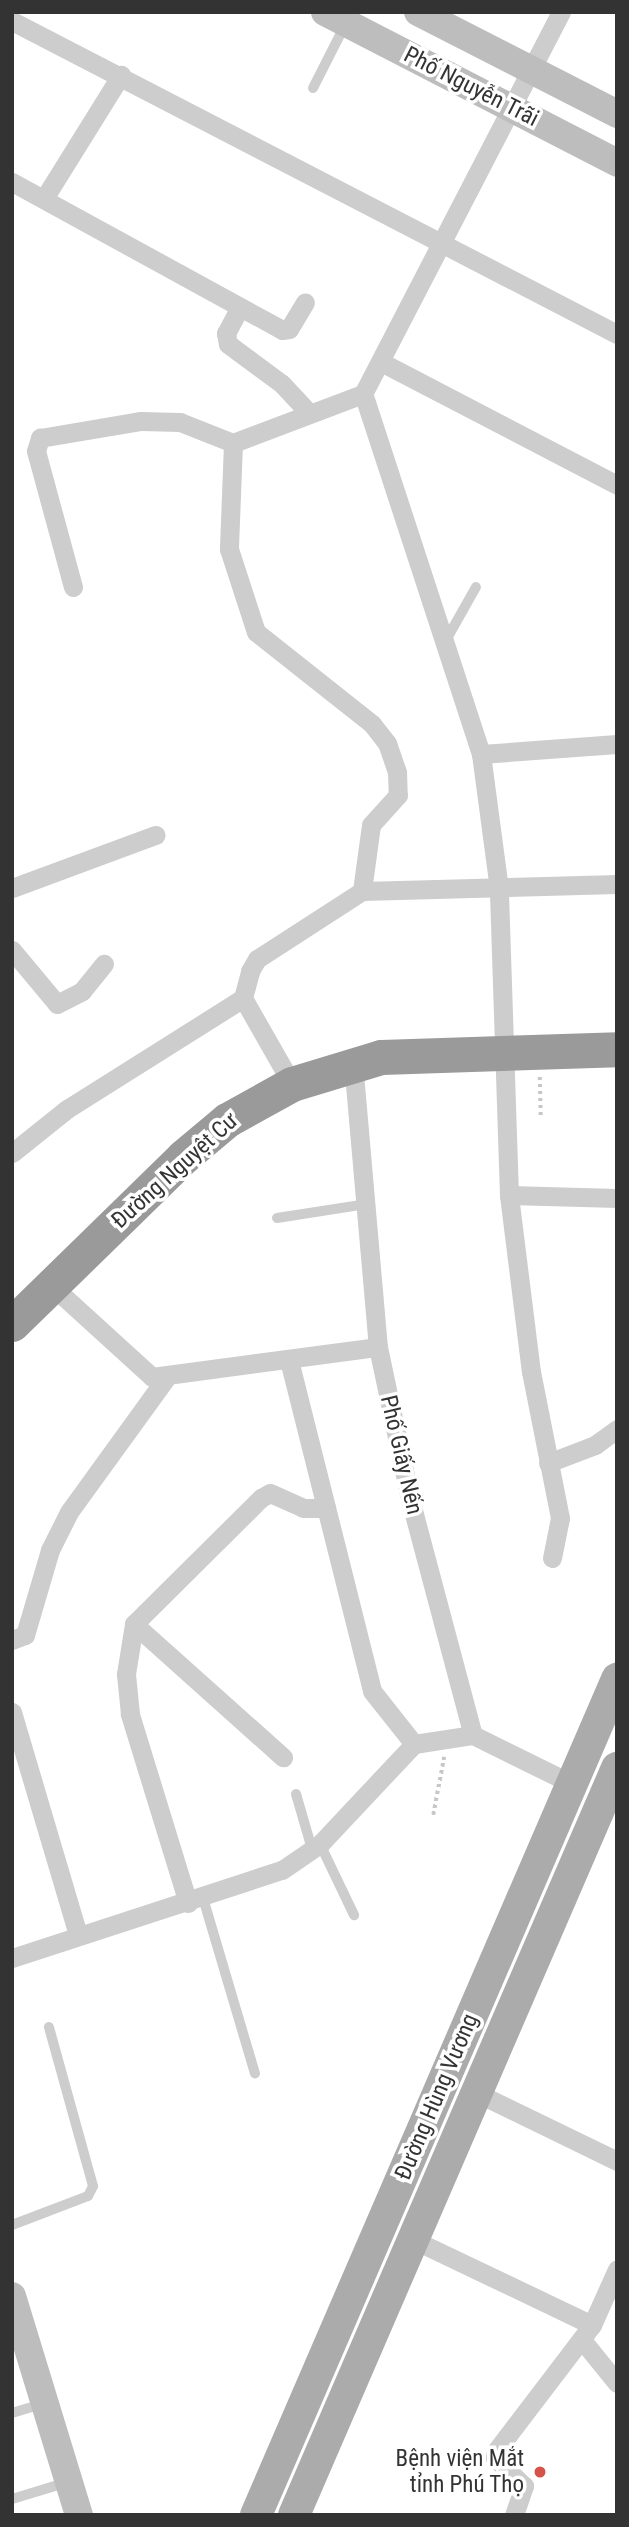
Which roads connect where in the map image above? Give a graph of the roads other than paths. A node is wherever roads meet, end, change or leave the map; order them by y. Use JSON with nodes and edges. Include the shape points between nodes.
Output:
{"nodes":[{"id":1,"x":418,"y":12,"type":"edge"},
{"id":2,"x":561,"y":12,"type":"edge"},
{"id":3,"x":336,"y":18,"type":"edge"},
{"id":4,"x":21,"y":19,"type":"edge"},
{"id":5,"x":532,"y":71,"type":"junction"},
{"id":6,"x":121,"y":75,"type":"junction"},
{"id":7,"x":313,"y":88,"type":"dead end"},
{"id":8,"x":513,"y":109,"type":"junction"},
{"id":9,"x":617,"y":114,"type":"edge"},
{"id":10,"x":617,"y":163,"type":"edge"},
{"id":11,"x":12,"y":182,"type":"edge"},
{"id":12,"x":45,"y":198,"type":"junction"},
{"id":13,"x":444,"y":243,"type":"junction"},
{"id":14,"x":305,"y":302,"type":"dead end"},
{"id":15,"x":240,"y":307,"type":"junction"},
{"id":16,"x":617,"y":334,"type":"edge"},
{"id":17,"x":381,"y":362,"type":"junction"},
{"id":18,"x":363,"y":394,"type":"junction"},
{"id":19,"x":309,"y":413,"type":"junction"},
{"id":20,"x":233,"y":443,"type":"junction"},
{"id":21,"x":617,"y":485,"type":"edge"},
{"id":22,"x":72,"y":587,"type":"dead end"},
{"id":23,"x":477,"y":587,"type":"dead end"},
{"id":24,"x":445,"y":642,"type":"junction"},
{"id":25,"x":617,"y":744,"type":"edge"},
{"id":26,"x":481,"y":754,"type":"junction"},
{"id":27,"x":155,"y":835,"type":"dead end"},
{"id":28,"x":617,"y":884,"type":"edge"},
{"id":29,"x":12,"y":888,"type":"edge"},
{"id":30,"x":499,"y":889,"type":"junction"},
{"id":31,"x":362,"y":891,"type":"junction"},
{"id":32,"x":12,"y":950,"type":"edge"},
{"id":33,"x":104,"y":964,"type":"dead end"},
{"id":34,"x":243,"y":998,"type":"junction"},
{"id":35,"x":617,"y":1049,"type":"edge"},
{"id":36,"x":504,"y":1052,"type":"junction"},
{"id":37,"x":353,"y":1062,"type":"junction"},
{"id":38,"x":292,"y":1084,"type":"junction"},
{"id":39,"x":12,"y":1153,"type":"edge"},
{"id":40,"x":509,"y":1195,"type":"junction"},
{"id":41,"x":617,"y":1198,"type":"edge"},
{"id":42,"x":366,"y":1204,"type":"junction"},
{"id":43,"x":277,"y":1218,"type":"dead end"},
{"id":44,"x":51,"y":1285,"type":"junction"},
{"id":45,"x":12,"y":1324,"type":"edge"},
{"id":46,"x":378,"y":1347,"type":"junction"},
{"id":47,"x":289,"y":1360,"type":"junction"},
{"id":48,"x":166,"y":1378,"type":"junction"},
{"id":49,"x":617,"y":1429,"type":"edge"},
{"id":50,"x":548,"y":1463,"type":"junction"},
{"id":51,"x":326,"y":1508,"type":"junction"},
{"id":52,"x":552,"y":1558,"type":"dead end"},
{"id":53,"x":134,"y":1624,"type":"junction"},
{"id":54,"x":12,"y":1640,"type":"edge"},
{"id":55,"x":617,"y":1679,"type":"edge"},
{"id":56,"x":12,"y":1712,"type":"edge"},
{"id":57,"x":473,"y":1735,"type":"junction"},
{"id":58,"x":414,"y":1744,"type":"junction"},
{"id":59,"x":282,"y":1757,"type":"dead end"},
{"id":60,"x":617,"y":1768,"type":"edge"},
{"id":61,"x":296,"y":1794,"type":"dead end"},
{"id":62,"x":564,"y":1798,"type":"junction"},
{"id":63,"x":591,"y":1827,"type":"junction"},
{"id":64,"x":316,"y":1847,"type":"junction"},
{"id":65,"x":195,"y":1900,"type":"junction"},
{"id":66,"x":354,"y":1914,"type":"dead end"},
{"id":67,"x":78,"y":1935,"type":"junction"},
{"id":68,"x":12,"y":1958,"type":"edge"},
{"id":69,"x":49,"y":2027,"type":"dead end"},
{"id":70,"x":255,"y":2073,"type":"dead end"},
{"id":71,"x":477,"y":2093,"type":"junction"},
{"id":72,"x":617,"y":2161,"type":"edge"},
{"id":73,"x":12,"y":2225,"type":"edge"},
{"id":74,"x":414,"y":2240,"type":"junction"},
{"id":75,"x":617,"y":2269,"type":"edge"},
{"id":76,"x":12,"y":2296,"type":"edge"},
{"id":77,"x":617,"y":2312,"type":"edge"},
{"id":78,"x":587,"y":2333,"type":"junction"},
{"id":79,"x":617,"y":2383,"type":"edge"},
{"id":80,"x":45,"y":2403,"type":"junction"},
{"id":81,"x":12,"y":2413,"type":"edge"},
{"id":82,"x":69,"y":2481,"type":"junction"},
{"id":83,"x":12,"y":2499,"type":"edge"},
{"id":84,"x":79,"y":2515,"type":"edge"},
{"id":85,"x":256,"y":2515,"type":"edge"},
{"id":86,"x":294,"y":2515,"type":"edge"},
{"id":87,"x":514,"y":2515,"type":"edge"}],
"edges":[{"from":1,"to":5,"type":"street","name":"Phố Nguyễn Trãi"},
{"from":2,"to":5,"type":"street"},
{"from":3,"to":7,"type":"lane"},
{"from":3,"to":8,"type":"street","name":"Phố Nguyễn Trãi"},
{"from":4,"to":6,"type":"street"},
{"from":5,"to":8,"type":"street"},
{"from":5,"to":9,"type":"street","name":"Phố Nguyễn Trãi"},
{"from":6,"to":12,"type":"street"},
{"from":6,"to":13,"type":"street"},
{"from":8,"to":10,"type":"street","name":"Phố Nguyễn Trãi"},
{"from":8,"to":13,"type":"street"},
{"from":11,"to":12,"type":"street"},
{"from":12,"to":15,"type":"street"},
{"from":13,"to":16,"type":"street"},
{"from":13,"to":17,"type":"street"},
{"from":14,"to":15,"type":"street","via":[[285,331]]},
{"from":15,"to":19,"type":"street","via":[[226,333],[228,344],[282,384]]},
{"from":17,"to":18,"type":"street"},
{"from":17,"to":21,"type":"street"},
{"from":18,"to":19,"type":"street"},
{"from":18,"to":24,"type":"street"},
{"from":19,"to":20,"type":"street"},
{"from":20,"to":22,"type":"street","via":[[180,422],[141,421],[40,438],[36,450]]},
{"from":20,"to":31,"type":"street","via":[[229,549],[256,632],[372,724],[387,743],[397,772],[398,795],[371,825]]},
{"from":23,"to":24,"type":"lane"},
{"from":24,"to":26,"type":"street"},
{"from":25,"to":26,"type":"street"},
{"from":26,"to":30,"type":"street"},
{"from":27,"to":29,"type":"street"},
{"from":28,"to":30,"type":"street"},
{"from":30,"to":31,"type":"street"},
{"from":30,"to":36,"type":"street"},
{"from":31,"to":34,"type":"street","via":[[257,959]]},
{"from":32,"to":33,"type":"street","via":[[57,1004],[82,991]]},
{"from":34,"to":38,"type":"street"},
{"from":34,"to":39,"type":"street","via":[[78,1101]]},
{"from":35,"to":36,"type":"highway","name":"Đường Nguyệt Cư"},
{"from":36,"to":37,"type":"highway","name":"Đường Nguyệt Cư"},
{"from":36,"to":40,"type":"street"},
{"from":37,"to":38,"type":"highway","name":"Đường Nguyệt Cư"},
{"from":37,"to":42,"type":"street","name":"Phố Giấy Nến"},
{"from":38,"to":44,"type":"highway","name":"Đường Nguyệt Cư","via":[[209,1135]]},
{"from":40,"to":41,"type":"street"},
{"from":40,"to":50,"type":"street"},
{"from":42,"to":43,"type":"lane"},
{"from":42,"to":46,"type":"street","name":"Phố Giấy Nến"},
{"from":44,"to":45,"type":"highway","name":"Đường Nguyệt Cư"},
{"from":44,"to":48,"type":"street","via":[[142,1371]]},
{"from":46,"to":47,"type":"street"},
{"from":46,"to":57,"type":"street","name":"Phố Giấy Nến","via":[[410,1499]]},
{"from":47,"to":48,"type":"street"},
{"from":47,"to":51,"type":"street"},
{"from":48,"to":54,"type":"street","via":[[69,1512],[50,1550],[25,1634]]},
{"from":49,"to":50,"type":"street","via":[[595,1445]]},
{"from":50,"to":52,"type":"street","via":[[561,1518]]},
{"from":51,"to":53,"type":"street","via":[[303,1508],[270,1493],[261,1497]]},
{"from":51,"to":58,"type":"street","via":[[372,1691]]},
{"from":53,"to":59,"type":"street"},
{"from":53,"to":65,"type":"street","via":[[126,1674],[130,1714]]},
{"from":55,"to":62,"type":"main road","name":"Đường Hùng Vương"},
{"from":56,"to":67,"type":"street"},
{"from":57,"to":58,"type":"street"},
{"from":57,"to":62,"type":"street"},
{"from":58,"to":64,"type":"street"},
{"from":60,"to":63,"type":"main road","name":"Đường Hùng Vương"},
{"from":61,"to":64,"type":"lane"},
{"from":62,"to":63,"type":"main road"},
{"from":62,"to":85,"type":"main road","name":"Đường Hùng Vương"},
{"from":63,"to":71,"type":"main road","name":"Đường Hùng Vương"},
{"from":64,"to":65,"type":"street","via":[[252,1885]]},
{"from":64,"to":66,"type":"lane"},
{"from":65,"to":67,"type":"street"},
{"from":65,"to":70,"type":"lane"},
{"from":67,"to":68,"type":"street"},
{"from":69,"to":73,"type":"lane","via":[[93,2186],[89,2196]]},
{"from":71,"to":72,"type":"street"},
{"from":71,"to":74,"type":"main road","name":"Đường Hùng Vương"},
{"from":74,"to":78,"type":"street"},
{"from":74,"to":86,"type":"main road","name":"Đường Hùng Vương"},
{"from":75,"to":78,"type":"street"},
{"from":76,"to":80,"type":"street"},
{"from":77,"to":78,"type":"street"},
{"from":78,"to":79,"type":"street"},
{"from":78,"to":87,"type":"street","via":[[496,2451],[495,2458],[524,2486]]},
{"from":80,"to":81,"type":"lane"},
{"from":80,"to":82,"type":"street"},
{"from":82,"to":83,"type":"lane"},
{"from":82,"to":84,"type":"street"}]}
